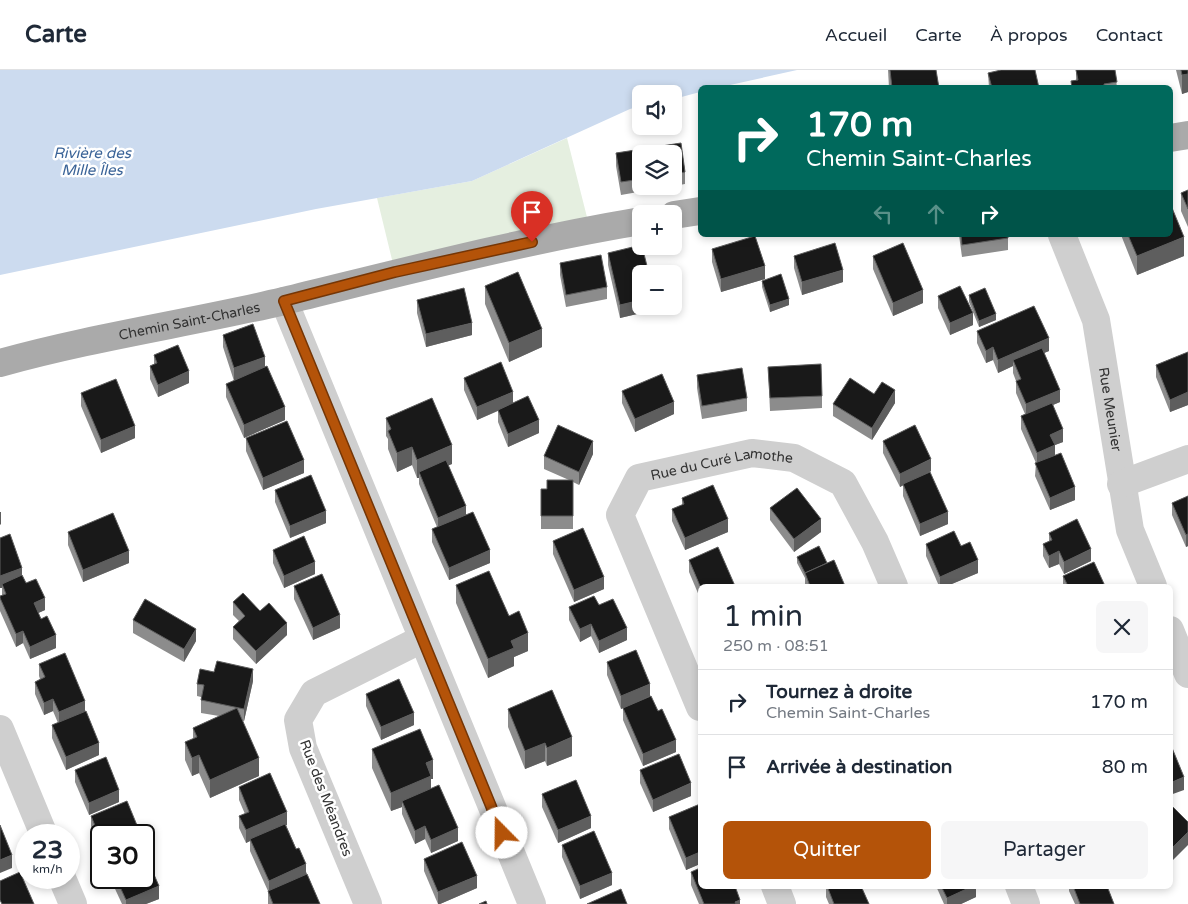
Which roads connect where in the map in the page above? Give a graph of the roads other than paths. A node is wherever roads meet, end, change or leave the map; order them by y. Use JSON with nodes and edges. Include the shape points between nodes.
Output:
{"nodes":[{"id":1,"x":1188,"y":135,"type":"edge"},
{"id":2,"x":1173,"y":138,"type":"edge"},
{"id":3,"x":698,"y":211,"type":"edge"},
{"id":4,"x":682,"y":214,"type":"edge"},
{"id":5,"x":632,"y":222,"type":"edge"},
{"id":6,"x":1063,"y":237,"type":"edge"},
{"id":7,"x":284,"y":301,"type":"junction"},
{"id":8,"x":0,"y":363,"type":"edge"},
{"id":9,"x":1188,"y":459,"type":"edge"},
{"id":10,"x":1121,"y":484,"type":"junction"},
{"id":11,"x":893,"y":584,"type":"edge"},
{"id":12,"x":1151,"y":584,"type":"edge"},
{"id":13,"x":1173,"y":637,"type":"edge"},
{"id":14,"x":422,"y":639,"type":"junction"},
{"id":15,"x":1188,"y":674,"type":"edge"},
{"id":16,"x":698,"y":701,"type":"edge"},
{"id":17,"x":0,"y":729,"type":"edge"},
{"id":18,"x":39,"y":824,"type":"edge"},
{"id":19,"x":67,"y":889,"type":"edge"},
{"id":20,"x":776,"y":889,"type":"edge"},
{"id":21,"x":1020,"y":889,"type":"edge"},
{"id":22,"x":73,"y":904,"type":"edge"},
{"id":23,"x":368,"y":904,"type":"edge"},
{"id":24,"x":532,"y":904,"type":"edge"},
{"id":25,"x":782,"y":904,"type":"edge"},
{"id":26,"x":1026,"y":904,"type":"edge"}],
"edges":[{"from":1,"to":2,"type":"main road"},
{"from":3,"to":4,"type":"main road"},
{"from":5,"to":7,"type":"main road","name":"Chemin Saint-Charles","via":[[415,267]]},
{"from":6,"to":10,"type":"street","name":"Rue Meunier","via":[[1096,320]]},
{"from":7,"to":8,"type":"main road","name":"Chemin Saint-Charles"},
{"from":7,"to":14,"type":"street"},
{"from":9,"to":10,"type":"street"},
{"from":10,"to":12,"type":"street","name":"Rue Meunier","via":[[1130,530]]},
{"from":11,"to":16,"type":"street","name":"Rue du Curé Lamothe","via":[[843,483],[794,458],[752,453],[638,478],[620,515]]},
{"from":13,"to":15,"type":"street"},
{"from":14,"to":23,"type":"street","name":"Rue des Méandres","via":[[314,693],[298,720],[303,748]]},
{"from":14,"to":24,"type":"street"},
{"from":17,"to":18,"type":"street"},
{"from":19,"to":22,"type":"street"},
{"from":20,"to":25,"type":"street"},
{"from":21,"to":26,"type":"street"}]}
